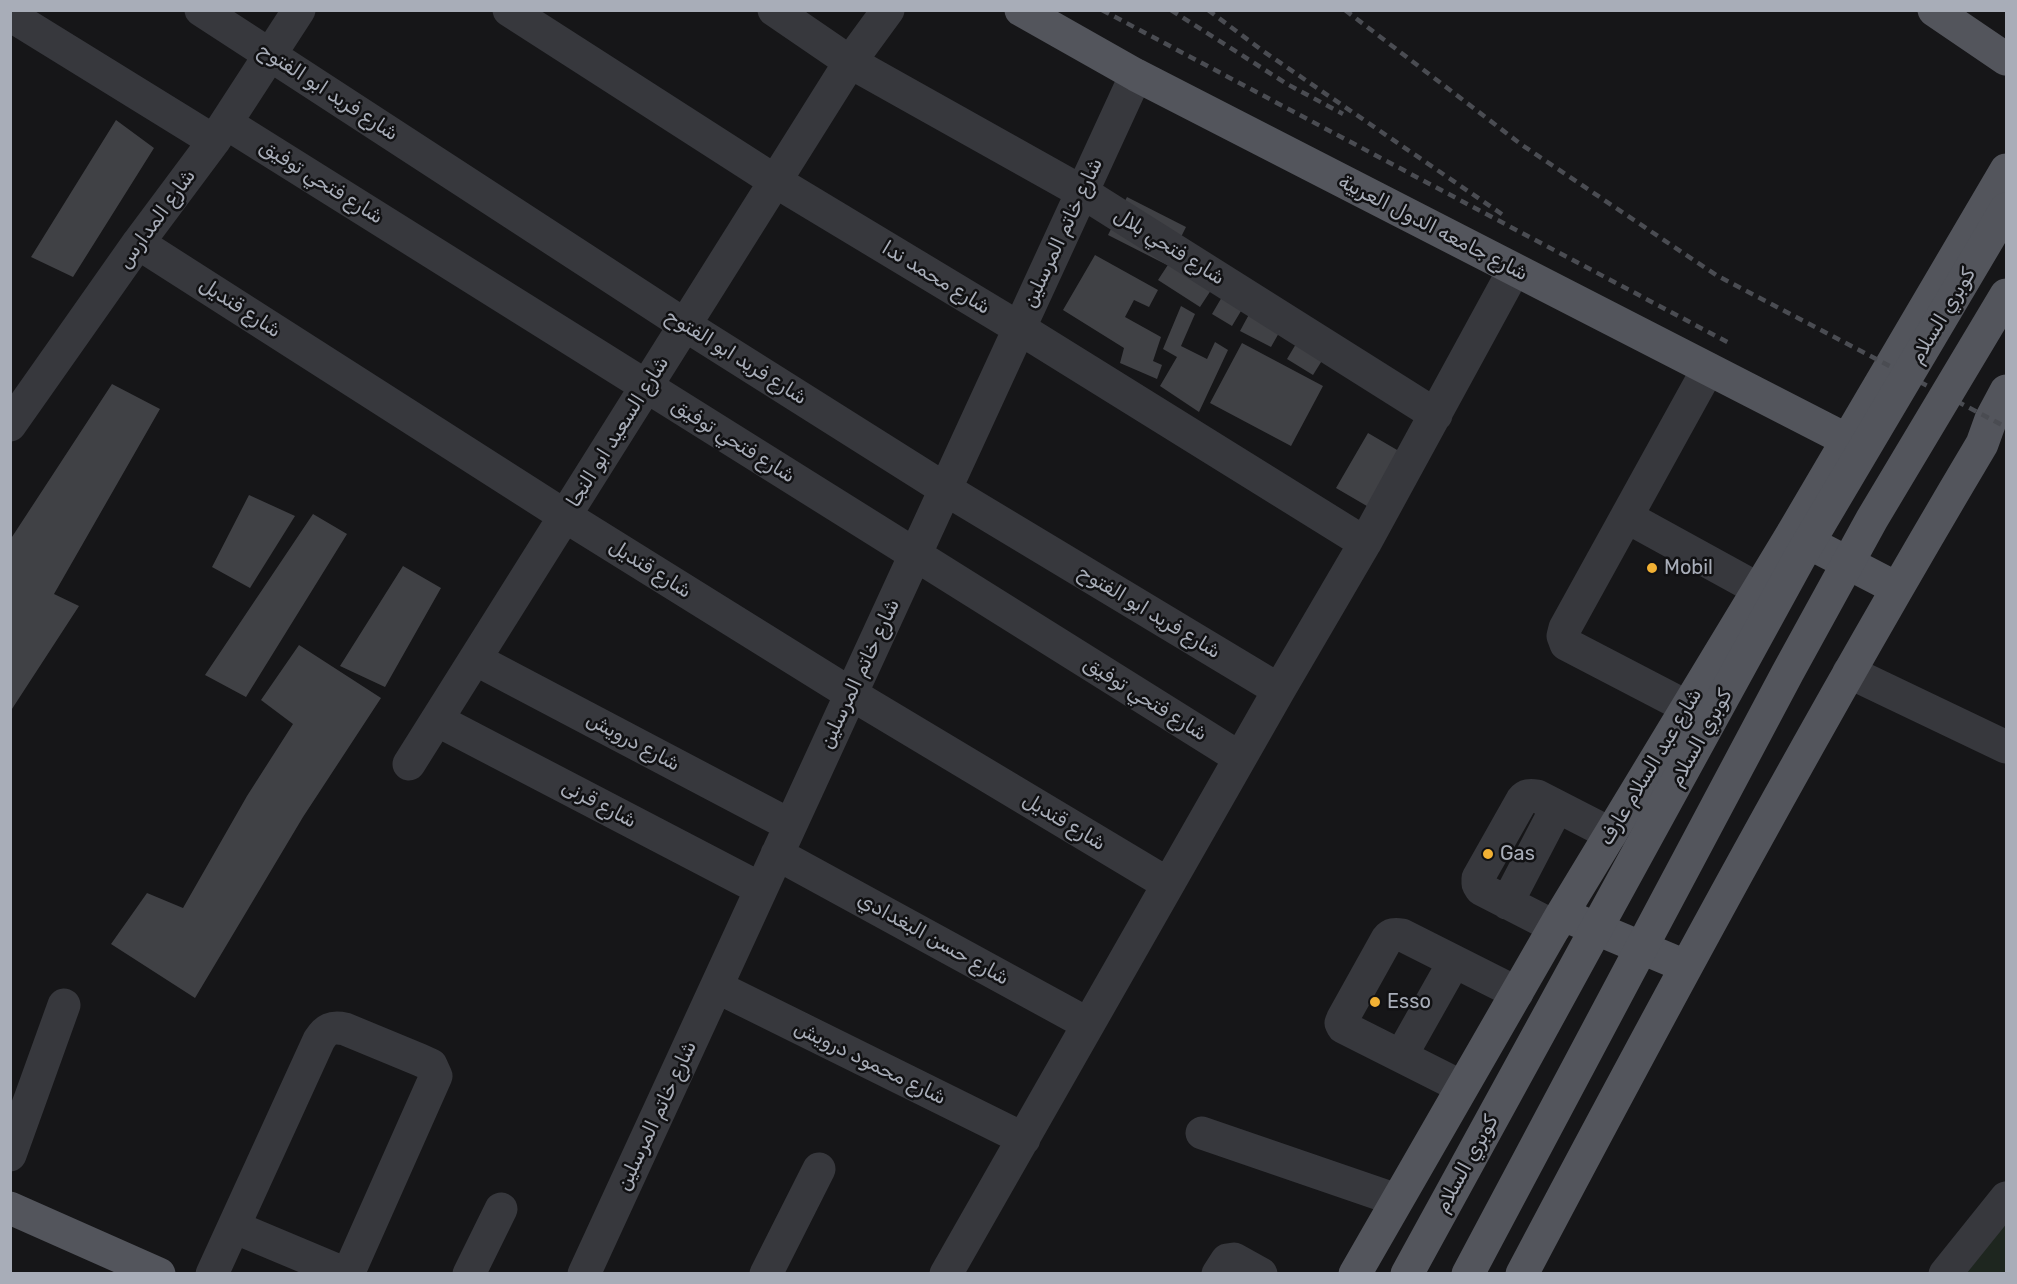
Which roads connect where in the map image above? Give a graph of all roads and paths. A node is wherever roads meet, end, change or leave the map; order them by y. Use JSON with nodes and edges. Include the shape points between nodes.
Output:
{"nodes":[{"id":1,"x":201,"y":10,"type":"edge"},
{"id":2,"x":299,"y":10,"type":"edge"},
{"id":3,"x":509,"y":10,"type":"edge"},
{"id":4,"x":774,"y":10,"type":"edge"},
{"id":5,"x":888,"y":10,"type":"edge"},
{"id":6,"x":1021,"y":10,"type":"edge"},
{"id":7,"x":1934,"y":10,"type":"edge"},
{"id":8,"x":10,"y":15,"type":"edge"},
{"id":9,"x":271,"y":54,"type":"junction"},
{"id":10,"x":2007,"y":59,"type":"edge"},
{"id":11,"x":850,"y":62,"type":"junction"},
{"id":12,"x":1136,"y":75,"type":"junction"},
{"id":13,"x":220,"y":132,"type":"junction"},
{"id":14,"x":2007,"y":170,"type":"edge"},
{"id":15,"x":775,"y":181,"type":"junction"},
{"id":16,"x":1082,"y":192,"type":"junction"},
{"id":17,"x":2007,"y":209,"type":"edge"},
{"id":18,"x":138,"y":243,"type":"junction"},
{"id":19,"x":1514,"y":270,"type":"junction"},
{"id":20,"x":2007,"y":296,"type":"edge"},
{"id":21,"x":685,"y":325,"type":"junction"},
{"id":22,"x":1020,"y":328,"type":"junction"},
{"id":23,"x":1708,"y":369,"type":"junction"},
{"id":24,"x":646,"y":386,"type":"junction"},
{"id":25,"x":2007,"y":392,"type":"edge"},
{"id":26,"x":1436,"y":415,"type":"junction"},
{"id":27,"x":10,"y":425,"type":"edge"},
{"id":28,"x":1847,"y":440,"type":"junction"},
{"id":29,"x":945,"y":489,"type":"junction"},
{"id":30,"x":565,"y":516,"type":"junction"},
{"id":31,"x":1626,"y":517,"type":"junction"},
{"id":32,"x":1791,"y":534,"type":"junction"},
{"id":33,"x":1365,"y":543,"type":"junction"},
{"id":34,"x":915,"y":555,"type":"junction"},
{"id":35,"x":1896,"y":588,"type":"junction"},
{"id":36,"x":1758,"y":589,"type":"junction"},
{"id":37,"x":475,"y":659,"type":"junction"},
{"id":38,"x":1849,"y":672,"type":"junction"},
{"id":39,"x":1279,"y":690,"type":"junction"},
{"id":40,"x":851,"y":694,"type":"junction"},
{"id":41,"x":1687,"y":707,"type":"junction"},
{"id":42,"x":437,"y":720,"type":"junction"},
{"id":43,"x":2007,"y":747,"type":"edge"},
{"id":44,"x":1240,"y":759,"type":"junction"},
{"id":45,"x":409,"y":765,"type":"dead end"},
{"id":46,"x":1611,"y":834,"type":"junction"},
{"id":47,"x":784,"y":840,"type":"junction"},
{"id":48,"x":1168,"y":884,"type":"junction"},
{"id":49,"x":761,"y":889,"type":"junction"},
{"id":50,"x":1558,"y":920,"type":"junction"},
{"id":51,"x":1454,"y":962,"type":"junction"},
{"id":52,"x":1685,"y":966,"type":"junction"},
{"id":53,"x":717,"y":987,"type":"junction"},
{"id":54,"x":1517,"y":993,"type":"junction"},
{"id":55,"x":64,"y":1005,"type":"dead end"},
{"id":56,"x":1088,"y":1024,"type":"junction"},
{"id":57,"x":1401,"y":1056,"type":"junction"},
{"id":58,"x":1462,"y":1087,"type":"junction"},
{"id":59,"x":1202,"y":1133,"type":"dead end"},
{"id":60,"x":1024,"y":1139,"type":"junction"},
{"id":61,"x":10,"y":1155,"type":"edge"},
{"id":62,"x":819,"y":1168,"type":"dead end"},
{"id":63,"x":2007,"y":1198,"type":"edge"},
{"id":64,"x":1397,"y":1200,"type":"junction"},
{"id":65,"x":10,"y":1208,"type":"edge"},
{"id":66,"x":501,"y":1209,"type":"dead end"},
{"id":67,"x":234,"y":1227,"type":"junction"},
{"id":68,"x":1947,"y":1273,"type":"edge"},
{"id":69,"x":159,"y":1274,"type":"edge"},
{"id":70,"x":212,"y":1274,"type":"edge"},
{"id":71,"x":347,"y":1274,"type":"edge"},
{"id":72,"x":469,"y":1274,"type":"edge"},
{"id":73,"x":584,"y":1274,"type":"edge"},
{"id":74,"x":766,"y":1274,"type":"edge"},
{"id":75,"x":946,"y":1274,"type":"edge"},
{"id":76,"x":1218,"y":1274,"type":"edge"},
{"id":77,"x":1261,"y":1274,"type":"edge"},
{"id":78,"x":1355,"y":1274,"type":"edge"},
{"id":79,"x":1407,"y":1274,"type":"edge"},
{"id":80,"x":1468,"y":1274,"type":"edge"},
{"id":81,"x":1522,"y":1274,"type":"edge"}],
"edges":[{"from":1,"to":9,"type":"street","name":"شارع فريد ابو الفتوح"},
{"from":2,"to":9,"type":"street","name":"شارع المدارس"},
{"from":3,"to":15,"type":"street","name":"شارع محمد ندا"},
{"from":4,"to":11,"type":"street","name":"شارع فتحي بلال"},
{"from":5,"to":11,"type":"street","name":"شارع السعيد ابو النجا"},
{"from":6,"to":12,"type":"main road","name":"شارع جامعه الدول العربية"},
{"from":7,"to":10,"type":"main road"},
{"from":8,"to":13,"type":"street","name":"شارع فتحي توفيق"},
{"from":9,"to":13,"type":"street","name":"شارع المدارس"},
{"from":9,"to":21,"type":"street","name":"شارع فريد ابو الفتوح"},
{"from":11,"to":15,"type":"street","name":"شارع السعيد ابو النجا"},
{"from":11,"to":16,"type":"street","name":"شارع فتحي بلال"},
{"from":12,"to":16,"type":"street","name":"شارع خاتم المرسلين"},
{"from":12,"to":19,"type":"main road","name":"شارع جامعه الدول العربية"},
{"from":13,"to":18,"type":"street","name":"شارع المدارس"},
{"from":13,"to":24,"type":"street","name":"شارع فتحي توفيق"},
{"from":14,"to":28,"type":"main road","name":"شارع عبد السلام عارف"},
{"from":15,"to":21,"type":"street","name":"شارع السعيد ابو النجا"},
{"from":15,"to":22,"type":"street","name":"شارع محمد ندا"},
{"from":16,"to":22,"type":"street","name":"شارع خاتم المرسلين"},
{"from":16,"to":26,"type":"street","name":"شارع فتحي بلال"},
{"from":17,"to":79,"type":"main road","name":"كوبري السلام","bridge":true,"via":[[1800,557]]},
{"from":18,"to":27,"type":"street","name":"شارع المدارس"},
{"from":18,"to":30,"type":"street","name":"شارع قنديل"},
{"from":19,"to":23,"type":"main road","name":"شارع جامعه الدول العربية"},
{"from":19,"to":26,"type":"street"},
{"from":20,"to":80,"type":"main road","bridge":true,"via":[[1872,519],[1793,662]]},
{"from":21,"to":24,"type":"street","name":"شارع السعيد ابو النجا"},
{"from":21,"to":29,"type":"street","name":"شارع فريد ابو الفتوح"},
{"from":22,"to":29,"type":"street","name":"شارع خاتم المرسلين"},
{"from":22,"to":33,"type":"street","name":"شارع محمد ندا"},
{"from":23,"to":28,"type":"main road","name":"شارع جامعه الدول العربية"},
{"from":23,"to":31,"type":"street"},
{"from":24,"to":30,"type":"street","name":"شارع السعيد ابو النجا"},
{"from":24,"to":34,"type":"street","name":"شارع فتحي توفيق"},
{"from":25,"to":35,"type":"main road","via":[[1982,444]]},
{"from":26,"to":33,"type":"street"},
{"from":28,"to":32,"type":"main road","name":"شارع عبد السلام عارف"},
{"from":29,"to":34,"type":"street","name":"شارع خاتم المرسلين"},
{"from":29,"to":39,"type":"street","name":"شارع فريد ابو الفتوح"},
{"from":30,"to":37,"type":"street","name":"شارع السعيد ابو النجا"},
{"from":30,"to":40,"type":"street","name":"شارع قنديل"},
{"from":31,"to":36,"type":"street"},
{"from":31,"to":41,"type":"street","via":[[1563,636],[1566,644]]},
{"from":32,"to":35,"type":"main road"},
{"from":32,"to":36,"type":"main road","name":"شارع عبد السلام عارف"},
{"from":33,"to":39,"type":"street"},
{"from":34,"to":40,"type":"street","name":"شارع خاتم المرسلين"},
{"from":34,"to":44,"type":"street","name":"شارع فتحي توفيق"},
{"from":35,"to":38,"type":"main road"},
{"from":36,"to":41,"type":"main road","name":"شارع عبد السلام عارف"},
{"from":37,"to":42,"type":"street","name":"شارع السعيد ابو النجا"},
{"from":37,"to":47,"type":"street","name":"شارع درويش"},
{"from":38,"to":43,"type":"street"},
{"from":38,"to":52,"type":"main road"},
{"from":39,"to":44,"type":"street"},
{"from":40,"to":47,"type":"street","name":"شارع خاتم المرسلين"},
{"from":40,"to":48,"type":"street","name":"شارع قنديل"},
{"from":41,"to":46,"type":"main road","name":"شارع عبد السلام عارف"},
{"from":42,"to":45,"type":"street","name":"شارع السعيد ابو النجا"},
{"from":42,"to":49,"type":"street","name":"شارع قرنى"},
{"from":44,"to":48,"type":"street"},
{"from":46,"to":50,"type":"main road","name":"شارع عبد السلام عارف"},
{"from":46,"to":50,"type":"street","via":[[1537,796],[1525,796],[1478,884],[1480,889],[1507,903]]},
{"from":47,"to":49,"type":"street","name":"شارع خاتم المرسلين"},
{"from":47,"to":56,"type":"street","name":"شارع حسن البغدادي"},
{"from":48,"to":56,"type":"street"},
{"from":49,"to":53,"type":"street","name":"شارع خاتم المرسلين"},
{"from":50,"to":52,"type":"main road"},
{"from":50,"to":54,"type":"main road","name":"شارع عبد السلام عارف"},
{"from":51,"to":54,"type":"street"},
{"from":51,"to":57,"type":"street"},
{"from":51,"to":57,"type":"street","via":[[1402,935],[1387,939],[1341,1023]]},
{"from":52,"to":81,"type":"main road"},
{"from":53,"to":60,"type":"street","name":"شارع محمود درويش"},
{"from":53,"to":73,"type":"street","name":"شارع خاتم المرسلين"},
{"from":54,"to":58,"type":"main road","name":"شارع عبد السلام عارف"},
{"from":55,"to":61,"type":"street"},
{"from":56,"to":60,"type":"street"},
{"from":57,"to":58,"type":"street"},
{"from":58,"to":64,"type":"main road","name":"شارع عبد السلام عارف"},
{"from":59,"to":64,"type":"street"},
{"from":60,"to":75,"type":"street"},
{"from":62,"to":74,"type":"street"},
{"from":63,"to":68,"type":"street"},
{"from":64,"to":78,"type":"main road","name":"شارع عبد السلام عارف"},
{"from":65,"to":69,"type":"main road"},
{"from":66,"to":72,"type":"street"},
{"from":67,"to":70,"type":"street"},
{"from":67,"to":71,"type":"street"},
{"from":67,"to":71,"type":"street","via":[[319,1040],[334,1027],[345,1029],[431,1065],[436,1076]]},
{"from":76,"to":77,"type":"street","via":[[1227,1260],[1234,1259]]}]}
